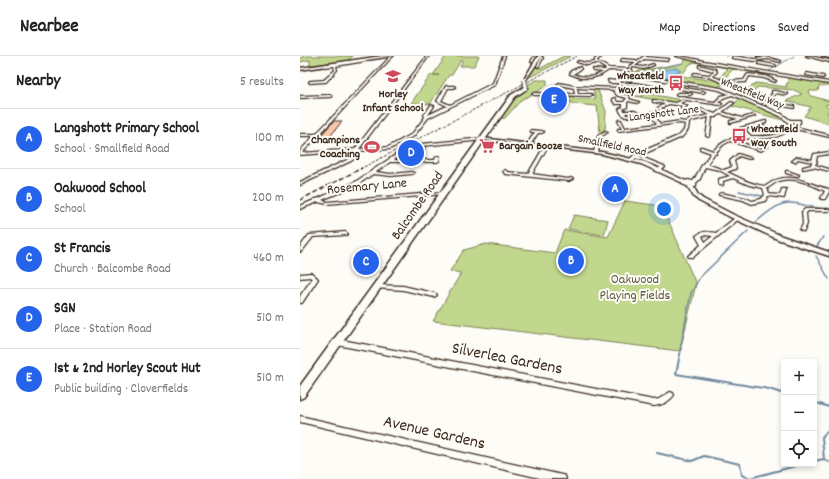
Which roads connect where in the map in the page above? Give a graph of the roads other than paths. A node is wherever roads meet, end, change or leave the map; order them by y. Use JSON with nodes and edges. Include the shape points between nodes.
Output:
{"nodes":[{"id":1,"x":391,"y":56,"type":"edge"},
{"id":2,"x":428,"y":56,"type":"edge"},
{"id":3,"x":504,"y":56,"type":"edge"},
{"id":4,"x":538,"y":56,"type":"edge"},
{"id":5,"x":602,"y":56,"type":"edge"},
{"id":6,"x":677,"y":56,"type":"edge"},
{"id":7,"x":758,"y":56,"type":"edge"},
{"id":8,"x":807,"y":56,"type":"edge"},
{"id":9,"x":824,"y":56,"type":"edge"},
{"id":10,"x":644,"y":57,"type":"edge"},
{"id":11,"x":733,"y":57,"type":"dead end"},
{"id":12,"x":766,"y":57,"type":"edge"},
{"id":13,"x":828,"y":57,"type":"edge"},
{"id":14,"x":367,"y":58,"type":"edge"},
{"id":15,"x":621,"y":59,"type":"dead end"},
{"id":16,"x":755,"y":60,"type":"junction"},
{"id":17,"x":532,"y":61,"type":"dead end"},
{"id":18,"x":636,"y":61,"type":"junction"},
{"id":19,"x":668,"y":61,"type":"dead end"},
{"id":20,"x":780,"y":61,"type":"dead end"},
{"id":21,"x":829,"y":61,"type":"edge"},
{"id":22,"x":578,"y":62,"type":"dead end"},
{"id":23,"x":597,"y":62,"type":"junction"},
{"id":24,"x":759,"y":62,"type":"junction"},
{"id":25,"x":336,"y":65,"type":"junction"},
{"id":26,"x":653,"y":65,"type":"dead end"},
{"id":27,"x":324,"y":66,"type":"junction"},
{"id":28,"x":538,"y":66,"type":"dead end"},
{"id":29,"x":631,"y":66,"type":"junction"},
{"id":30,"x":700,"y":66,"type":"dead end"},
{"id":31,"x":775,"y":66,"type":"dead end"},
{"id":32,"x":749,"y":67,"type":"dead end"},
{"id":33,"x":300,"y":68,"type":"edge"},
{"id":34,"x":580,"y":68,"type":"dead end"},
{"id":35,"x":757,"y":68,"type":"junction"},
{"id":36,"x":595,"y":69,"type":"dead end"},
{"id":37,"x":607,"y":70,"type":"junction"},
{"id":38,"x":630,"y":70,"type":"junction"},
{"id":39,"x":766,"y":70,"type":"dead end"},
{"id":40,"x":588,"y":74,"type":"dead end"},
{"id":41,"x":601,"y":74,"type":"junction"},
{"id":42,"x":616,"y":74,"type":"dead end"},
{"id":43,"x":693,"y":74,"type":"dead end"},
{"id":44,"x":808,"y":74,"type":"dead end"},
{"id":45,"x":710,"y":76,"type":"junction"},
{"id":46,"x":606,"y":77,"type":"dead end"},
{"id":47,"x":592,"y":78,"type":"junction"},
{"id":48,"x":629,"y":78,"type":"dead end"},
{"id":49,"x":819,"y":78,"type":"junction"},
{"id":50,"x":653,"y":79,"type":"junction"},
{"id":51,"x":609,"y":81,"type":"dead end"},
{"id":52,"x":310,"y":82,"type":"dead end"},
{"id":53,"x":725,"y":82,"type":"junction"},
{"id":54,"x":775,"y":82,"type":"dead end"},
{"id":55,"x":552,"y":83,"type":"dead end"},
{"id":56,"x":619,"y":83,"type":"junction"},
{"id":57,"x":829,"y":83,"type":"edge"},
{"id":58,"x":559,"y":84,"type":"junction"},
{"id":59,"x":644,"y":86,"type":"junction"},
{"id":60,"x":454,"y":87,"type":"dead end"},
{"id":61,"x":575,"y":87,"type":"junction"},
{"id":62,"x":556,"y":88,"type":"dead end"},
{"id":63,"x":658,"y":88,"type":"dead end"},
{"id":64,"x":680,"y":88,"type":"dead end"},
{"id":65,"x":689,"y":89,"type":"junction"},
{"id":66,"x":720,"y":89,"type":"junction"},
{"id":67,"x":617,"y":90,"type":"junction"},
{"id":68,"x":608,"y":92,"type":"dead end"},
{"id":69,"x":703,"y":92,"type":"dead end"},
{"id":70,"x":534,"y":94,"type":"dead end"},
{"id":71,"x":678,"y":94,"type":"dead end"},
{"id":72,"x":690,"y":94,"type":"junction"},
{"id":73,"x":733,"y":94,"type":"junction"},
{"id":74,"x":786,"y":94,"type":"dead end"},
{"id":75,"x":577,"y":95,"type":"junction"},
{"id":76,"x":590,"y":95,"type":"dead end"},
{"id":77,"x":330,"y":96,"type":"dead end"},
{"id":78,"x":300,"y":97,"type":"edge"},
{"id":79,"x":614,"y":99,"type":"dead end"},
{"id":80,"x":627,"y":100,"type":"junction"},
{"id":81,"x":694,"y":100,"type":"junction"},
{"id":82,"x":654,"y":101,"type":"dead end"},
{"id":83,"x":637,"y":102,"type":"dead end"},
{"id":84,"x":766,"y":102,"type":"junction"},
{"id":85,"x":716,"y":103,"type":"junction"},
{"id":86,"x":732,"y":103,"type":"dead end"},
{"id":87,"x":667,"y":104,"type":"junction"},
{"id":88,"x":678,"y":104,"type":"junction"},
{"id":89,"x":720,"y":104,"type":"dead end"},
{"id":90,"x":432,"y":106,"type":"dead end"},
{"id":91,"x":450,"y":106,"type":"junction"},
{"id":92,"x":757,"y":106,"type":"junction"},
{"id":93,"x":794,"y":107,"type":"dead end"},
{"id":94,"x":682,"y":109,"type":"dead end"},
{"id":95,"x":702,"y":110,"type":"dead end"},
{"id":96,"x":645,"y":111,"type":"dead end"},
{"id":97,"x":622,"y":112,"type":"junction"},
{"id":98,"x":635,"y":112,"type":"dead end"},
{"id":99,"x":616,"y":113,"type":"dead end"},
{"id":100,"x":721,"y":113,"type":"junction"},
{"id":101,"x":688,"y":114,"type":"dead end"},
{"id":102,"x":653,"y":115,"type":"junction"},
{"id":103,"x":715,"y":116,"type":"junction"},
{"id":104,"x":753,"y":116,"type":"dead end"},
{"id":105,"x":427,"y":117,"type":"junction"},
{"id":106,"x":710,"y":118,"type":"junction"},
{"id":107,"x":741,"y":119,"type":"junction"},
{"id":108,"x":694,"y":120,"type":"junction"},
{"id":109,"x":620,"y":121,"type":"dead end"},
{"id":110,"x":790,"y":121,"type":"junction"},
{"id":111,"x":795,"y":121,"type":"dead end"},
{"id":112,"x":731,"y":122,"type":"dead end"},
{"id":113,"x":765,"y":122,"type":"dead end"},
{"id":114,"x":687,"y":123,"type":"junction"},
{"id":115,"x":659,"y":125,"type":"junction"},
{"id":116,"x":757,"y":125,"type":"junction"},
{"id":117,"x":790,"y":127,"type":"junction"},
{"id":118,"x":770,"y":130,"type":"dead end"},
{"id":119,"x":532,"y":131,"type":"dead end"},
{"id":120,"x":537,"y":132,"type":"junction"},
{"id":121,"x":542,"y":132,"type":"dead end"},
{"id":122,"x":606,"y":132,"type":"dead end"},
{"id":123,"x":300,"y":135,"type":"edge"},
{"id":124,"x":317,"y":135,"type":"junction"},
{"id":125,"x":708,"y":136,"type":"dead end"},
{"id":126,"x":829,"y":136,"type":"edge"},
{"id":127,"x":750,"y":137,"type":"junction"},
{"id":128,"x":731,"y":139,"type":"junction"},
{"id":129,"x":482,"y":140,"type":"junction"},
{"id":130,"x":529,"y":144,"type":"junction"},
{"id":131,"x":546,"y":146,"type":"junction"},
{"id":132,"x":766,"y":146,"type":"dead end"},
{"id":133,"x":701,"y":148,"type":"dead end"},
{"id":134,"x":356,"y":150,"type":"junction"},
{"id":135,"x":596,"y":152,"type":"junction"},
{"id":136,"x":711,"y":152,"type":"junction"},
{"id":137,"x":829,"y":153,"type":"edge"},
{"id":138,"x":300,"y":154,"type":"edge"},
{"id":139,"x":438,"y":157,"type":"dead end"},
{"id":140,"x":633,"y":158,"type":"junction"},
{"id":141,"x":749,"y":158,"type":"dead end"},
{"id":142,"x":390,"y":161,"type":"junction"},
{"id":143,"x":794,"y":161,"type":"dead end"},
{"id":144,"x":814,"y":164,"type":"junction"},
{"id":145,"x":704,"y":165,"type":"junction"},
{"id":146,"x":804,"y":168,"type":"dead end"},
{"id":147,"x":829,"y":170,"type":"edge"},
{"id":148,"x":725,"y":171,"type":"junction"},
{"id":149,"x":506,"y":172,"type":"dead end"},
{"id":150,"x":787,"y":172,"type":"dead end"},
{"id":151,"x":374,"y":173,"type":"junction"},
{"id":152,"x":412,"y":173,"type":"dead end"},
{"id":153,"x":529,"y":175,"type":"junction"},
{"id":154,"x":797,"y":175,"type":"junction"},
{"id":155,"x":733,"y":177,"type":"junction"},
{"id":156,"x":570,"y":179,"type":"dead end"},
{"id":157,"x":685,"y":182,"type":"joint"},
{"id":158,"x":300,"y":184,"type":"edge"},
{"id":159,"x":721,"y":184,"type":"dead end"},
{"id":160,"x":692,"y":185,"type":"junction"},
{"id":161,"x":765,"y":187,"type":"junction"},
{"id":162,"x":784,"y":190,"type":"dead end"},
{"id":163,"x":828,"y":191,"type":"edge"},
{"id":164,"x":443,"y":193,"type":"junction"},
{"id":165,"x":722,"y":194,"type":"dead end"},
{"id":166,"x":767,"y":195,"type":"junction"},
{"id":167,"x":823,"y":198,"type":"dead end"},
{"id":168,"x":316,"y":200,"type":"junction"},
{"id":169,"x":300,"y":208,"type":"edge"},
{"id":170,"x":829,"y":210,"type":"edge"},
{"id":171,"x":737,"y":219,"type":"junction"},
{"id":172,"x":798,"y":224,"type":"dead end"},
{"id":173,"x":345,"y":234,"type":"dead end"},
{"id":174,"x":716,"y":235,"type":"junction"},
{"id":175,"x":704,"y":245,"type":"junction"},
{"id":176,"x":300,"y":250,"type":"edge"},
{"id":177,"x":829,"y":254,"type":"edge"},
{"id":178,"x":692,"y":256,"type":"dead end"},
{"id":179,"x":300,"y":276,"type":"edge"},
{"id":180,"x":376,"y":287,"type":"junction"},
{"id":181,"x":434,"y":295,"type":"dead end"},
{"id":182,"x":300,"y":301,"type":"edge"},
{"id":183,"x":337,"y":342,"type":"junction"},
{"id":184,"x":300,"y":394,"type":"edge"},
{"id":185,"x":670,"y":395,"type":"dead end"},
{"id":186,"x":300,"y":419,"type":"edge"},
{"id":187,"x":562,"y":479,"type":"edge"}],
"edges":[{"from":1,"to":14,"type":"main road"},
{"from":1,"to":124,"type":"street"},
{"from":2,"to":134,"type":"street"},
{"from":3,"to":91,"type":"street","via":[[494,84]]},
{"from":4,"to":17,"type":"street"},
{"from":4,"to":28,"type":"street","via":[[542,58]]},
{"from":4,"to":129,"type":"main road","name":"Balcombe Road","bridge":true,"via":[[524,80],[526,88],[513,96]]},
{"from":5,"to":23,"type":"street","via":[[596,60]]},
{"from":6,"to":49,"type":"street"},
{"from":7,"to":12,"type":"street"},
{"from":8,"to":21,"type":"street"},
{"from":9,"to":13,"type":"street"},
{"from":10,"to":18,"type":"street"},
{"from":10,"to":19,"type":"street"},
{"from":11,"to":16,"type":"street"},
{"from":12,"to":16,"type":"street"},
{"from":12,"to":20,"type":"street"},
{"from":14,"to":25,"type":"street"},
{"from":14,"to":27,"type":"main road"},
{"from":15,"to":18,"type":"street"},
{"from":16,"to":24,"type":"street"},
{"from":18,"to":29,"type":"street"},
{"from":22,"to":23,"type":"street"},
{"from":23,"to":37,"type":"street"},
{"from":24,"to":31,"type":"street"},
{"from":24,"to":35,"type":"street"},
{"from":25,"to":27,"type":"street"},
{"from":25,"to":52,"type":"street","via":[[336,70],[326,80]]},
{"from":26,"to":29,"type":"street","via":[[644,68]]},
{"from":27,"to":33,"type":"main road"},
{"from":29,"to":38,"type":"street"},
{"from":30,"to":45,"type":"street","via":[[715,70],[716,72]]},
{"from":32,"to":35,"type":"street"},
{"from":34,"to":47,"type":"street","via":[[571,74]]},
{"from":35,"to":39,"type":"street"},
{"from":36,"to":37,"type":"street"},
{"from":37,"to":38,"type":"street"},
{"from":37,"to":41,"type":"street"},
{"from":37,"to":42,"type":"street"},
{"from":38,"to":50,"type":"street","name":"Wheatfield Way","via":[[634,75]]},
{"from":40,"to":47,"type":"street"},
{"from":41,"to":46,"type":"street"},
{"from":41,"to":47,"type":"street"},
{"from":43,"to":45,"type":"street"},
{"from":44,"to":49,"type":"street"},
{"from":45,"to":53,"type":"street"},
{"from":48,"to":56,"type":"street","via":[[618,78]]},
{"from":49,"to":57,"type":"street"},
{"from":50,"to":59,"type":"street"},
{"from":50,"to":66,"type":"street","name":"Wheatfield Way"},
{"from":51,"to":56,"type":"street"},
{"from":53,"to":54,"type":"street","via":[[745,81],[748,75],[764,77]]},
{"from":53,"to":66,"type":"street"},
{"from":55,"to":58,"type":"street"},
{"from":56,"to":59,"type":"street"},
{"from":56,"to":67,"type":"street"},
{"from":58,"to":61,"type":"street"},
{"from":58,"to":62,"type":"street"},
{"from":59,"to":63,"type":"street"},
{"from":60,"to":91,"type":"street","via":[[448,88],[439,101]]},
{"from":61,"to":67,"type":"street"},
{"from":61,"to":75,"type":"street"},
{"from":64,"to":65,"type":"street"},
{"from":65,"to":69,"type":"street"},
{"from":65,"to":72,"type":"street"},
{"from":66,"to":73,"type":"street","name":"Wheatfield Way"},
{"from":67,"to":68,"type":"street"},
{"from":67,"to":80,"type":"street"},
{"from":70,"to":75,"type":"street"},
{"from":71,"to":72,"type":"street"},
{"from":72,"to":81,"type":"street"},
{"from":73,"to":85,"type":"street","via":[[722,97]]},
{"from":73,"to":92,"type":"street","name":"Wheatfield Way"},
{"from":74,"to":84,"type":"street","via":[[774,92]]},
{"from":75,"to":76,"type":"street"},
{"from":77,"to":78,"type":"street"},
{"from":79,"to":80,"type":"street","via":[[616,103]]},
{"from":80,"to":83,"type":"street"},
{"from":80,"to":97,"type":"street","via":[[625,107],[620,109]]},
{"from":81,"to":85,"type":"street"},
{"from":81,"to":88,"type":"street","via":[[684,99]]},
{"from":82,"to":87,"type":"street"},
{"from":84,"to":92,"type":"street"},
{"from":84,"to":93,"type":"street"},
{"from":85,"to":89,"type":"street"},
{"from":86,"to":100,"type":"street","name":"Langshott Lane"},
{"from":87,"to":88,"type":"street"},
{"from":87,"to":102,"type":"street","via":[[659,108],[665,113]]},
{"from":88,"to":94,"type":"street","via":[[685,106]]},
{"from":90,"to":105,"type":"street"},
{"from":91,"to":105,"type":"street"},
{"from":92,"to":110,"type":"street","name":"Wheatfield Way"},
{"from":95,"to":103,"type":"street"},
{"from":96,"to":102,"type":"street"},
{"from":97,"to":98,"type":"street"},
{"from":97,"to":99,"type":"street"},
{"from":97,"to":102,"type":"street","via":[[629,117]]},
{"from":100,"to":103,"type":"street","name":"Langshott Lane"},
{"from":100,"to":107,"type":"street"},
{"from":101,"to":108,"type":"street"},
{"from":102,"to":115,"type":"street"},
{"from":103,"to":106,"type":"street","name":"Langshott Lane"},
{"from":104,"to":107,"type":"street"},
{"from":105,"to":134,"type":"street","via":[[413,135],[385,148]]},
{"from":106,"to":108,"type":"street","name":"Langshott Lane"},
{"from":106,"to":125,"type":"street"},
{"from":107,"to":112,"type":"street"},
{"from":108,"to":114,"type":"street","name":"Langshott Lane"},
{"from":109,"to":115,"type":"street","name":"Langshott Lane","via":[[623,124],[620,125],[621,129]]},
{"from":110,"to":111,"type":"street"},
{"from":110,"to":117,"type":"street","name":"Wheatfield Way"},
{"from":113,"to":116,"type":"street"},
{"from":114,"to":115,"type":"street","name":"Langshott Lane"},
{"from":114,"to":140,"type":"street","via":[[686,130],[681,136]]},
{"from":116,"to":118,"type":"street"},
{"from":116,"to":127,"type":"street","via":[[741,129]]},
{"from":117,"to":126,"type":"street"},
{"from":117,"to":127,"type":"street","name":"Wheatfield Way","via":[[775,136]]},
{"from":119,"to":120,"type":"street"},
{"from":120,"to":121,"type":"street"},
{"from":120,"to":130,"type":"street"},
{"from":122,"to":135,"type":"street","via":[[600,136]]},
{"from":123,"to":124,"type":"street"},
{"from":124,"to":138,"type":"street"},
{"from":127,"to":128,"type":"street","name":"Wheatfield Way"},
{"from":128,"to":132,"type":"street","via":[[760,150]]},
{"from":128,"to":136,"type":"street"},
{"from":129,"to":130,"type":"street","name":"Smallfield Road"},
{"from":129,"to":142,"type":"street","via":[[416,145]]},
{"from":129,"to":164,"type":"main road","name":"Balcombe Road"},
{"from":130,"to":131,"type":"street","name":"Smallfield Road"},
{"from":131,"to":135,"type":"street","name":"Smallfield Road"},
{"from":131,"to":153,"type":"street"},
{"from":133,"to":136,"type":"street"},
{"from":134,"to":138,"type":"street"},
{"from":134,"to":158,"type":"street","via":[[356,156],[352,159]]},
{"from":135,"to":140,"type":"street","name":"Smallfield Road"},
{"from":136,"to":145,"type":"street"},
{"from":137,"to":144,"type":"street","via":[[815,155]]},
{"from":139,"to":142,"type":"street","via":[[437,161]]},
{"from":140,"to":157,"type":"street","name":"Smallfield Road"},
{"from":141,"to":148,"type":"street","via":[[738,155],[732,161],[734,168]]},
{"from":142,"to":151,"type":"street"},
{"from":143,"to":144,"type":"street","via":[[797,158]]},
{"from":144,"to":146,"type":"street"},
{"from":144,"to":147,"type":"street"},
{"from":145,"to":148,"type":"street"},
{"from":145,"to":160,"type":"street","via":[[700,176]]},
{"from":148,"to":155,"type":"street"},
{"from":149,"to":153,"type":"street"},
{"from":150,"to":154,"type":"street"},
{"from":151,"to":152,"type":"street"},
{"from":151,"to":168,"type":"street","via":[[350,187]]},
{"from":153,"to":156,"type":"street"},
{"from":154,"to":161,"type":"street","via":[[780,178]]},
{"from":154,"to":163,"type":"street"},
{"from":155,"to":159,"type":"street","via":[[721,180]]},
{"from":155,"to":161,"type":"street"},
{"from":157,"to":160,"type":"street","via":[[686,185]]},
{"from":160,"to":171,"type":"street","via":[[696,196],[701,200]]},
{"from":161,"to":166,"type":"street"},
{"from":162,"to":166,"type":"street","via":[[782,197]]},
{"from":163,"to":167,"type":"street"},
{"from":164,"to":168,"type":"street","name":"Rosemary Lane","via":[[327,203]]},
{"from":164,"to":180,"type":"main road","name":"Balcombe Road"},
{"from":165,"to":166,"type":"street","via":[[744,199],[750,204],[763,200]]},
{"from":168,"to":169,"type":"street"},
{"from":170,"to":172,"type":"street","via":[[807,210],[803,228]]},
{"from":171,"to":174,"type":"street"},
{"from":171,"to":177,"type":"street","via":[[774,236]]},
{"from":173,"to":176,"type":"street","via":[[311,236]]},
{"from":174,"to":175,"type":"street"},
{"from":174,"to":175,"type":"street","via":[[699,236]]},
{"from":175,"to":178,"type":"street"},
{"from":179,"to":182,"type":"street","via":[[311,275],[314,279]]},
{"from":180,"to":181,"type":"street","via":[[403,288]]},
{"from":180,"to":183,"type":"main road","name":"Balcombe Road"},
{"from":183,"to":184,"type":"main road","name":"Balcombe Road"},
{"from":183,"to":185,"type":"street","name":"Silverlea Gardens","via":[[654,403],[662,402]]},
{"from":186,"to":187,"type":"street","name":"Avenue Gardens"}]}
